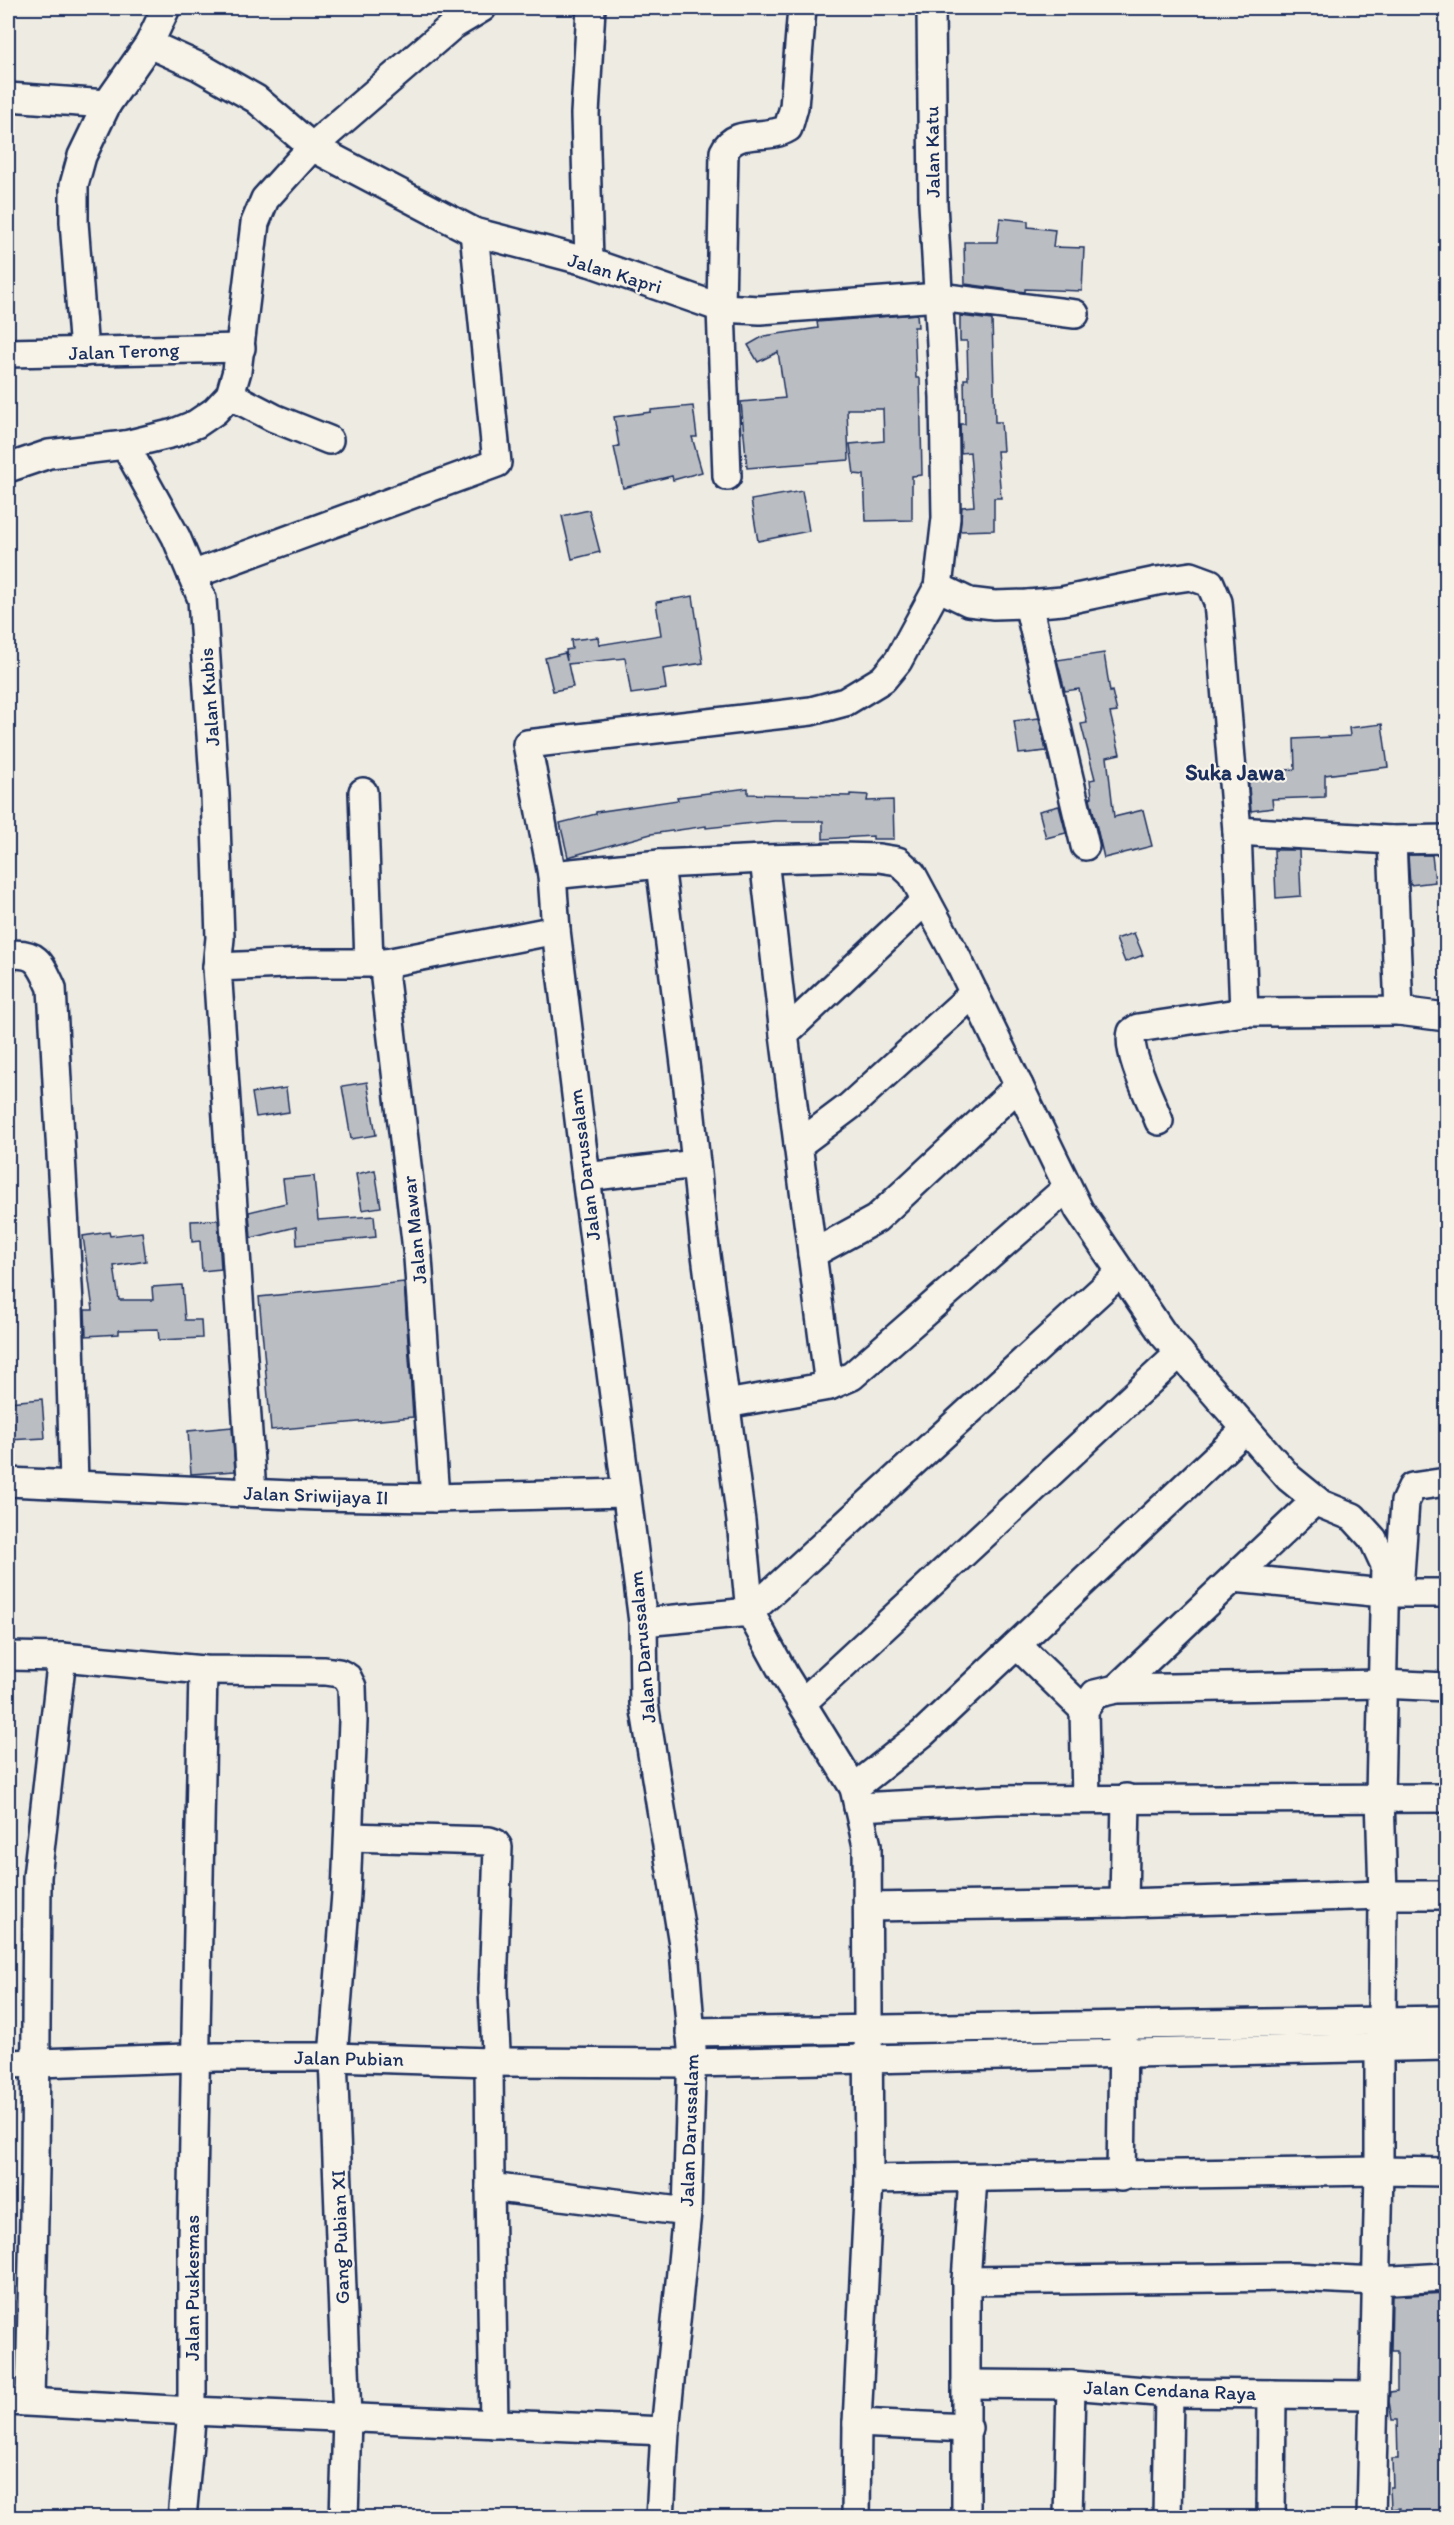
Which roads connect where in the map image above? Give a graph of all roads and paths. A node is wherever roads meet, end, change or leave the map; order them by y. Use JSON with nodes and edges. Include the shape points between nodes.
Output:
{"nodes":[{"id":1,"x":166,"y":8,"type":"edge"},
{"id":2,"x":482,"y":8,"type":"edge"},
{"id":3,"x":591,"y":8,"type":"edge"},
{"id":4,"x":802,"y":8,"type":"edge"},
{"id":5,"x":931,"y":8,"type":"edge"},
{"id":6,"x":450,"y":17,"type":"edge"},
{"id":7,"x":149,"y":44,"type":"junction"},
{"id":8,"x":8,"y":97,"type":"edge"},
{"id":9,"x":107,"y":104,"type":"junction"},
{"id":10,"x":312,"y":147,"type":"junction"},
{"id":11,"x":474,"y":232,"type":"junction"},
{"id":12,"x":589,"y":262,"type":"junction"},
{"id":13,"x":939,"y":297,"type":"junction"},
{"id":14,"x":721,"y":308,"type":"junction"},
{"id":15,"x":1075,"y":314,"type":"dead end"},
{"id":16,"x":241,"y":348,"type":"junction"},
{"id":17,"x":84,"y":352,"type":"junction"},
{"id":18,"x":8,"y":353,"type":"edge"},
{"id":19,"x":230,"y":395,"type":"junction"},
{"id":20,"x":329,"y":440,"type":"dead end"},
{"id":21,"x":125,"y":445,"type":"junction"},
{"id":22,"x":8,"y":468,"type":"edge"},
{"id":23,"x":727,"y":477,"type":"dead end"},
{"id":24,"x":192,"y":575,"type":"junction"},
{"id":25,"x":938,"y":587,"type":"junction"},
{"id":26,"x":1028,"y":604,"type":"junction"},
{"id":27,"x":363,"y":792,"type":"dead end"},
{"id":28,"x":1237,"y":831,"type":"junction"},
{"id":29,"x":1446,"y":839,"type":"edge"},
{"id":30,"x":1392,"y":840,"type":"junction"},
{"id":31,"x":1085,"y":846,"type":"dead end"},
{"id":32,"x":764,"y":859,"type":"junction"},
{"id":33,"x":660,"y":864,"type":"junction"},
{"id":34,"x":552,"y":875,"type":"junction"},
{"id":35,"x":926,"y":900,"type":"junction"},
{"id":36,"x":556,"y":930,"type":"junction"},
{"id":37,"x":8,"y":955,"type":"edge"},
{"id":38,"x":377,"y":962,"type":"junction"},
{"id":39,"x":217,"y":968,"type":"junction"},
{"id":40,"x":974,"y":993,"type":"junction"},
{"id":41,"x":1399,"y":1011,"type":"junction"},
{"id":42,"x":1244,"y":1012,"type":"junction"},
{"id":43,"x":1446,"y":1017,"type":"edge"},
{"id":44,"x":784,"y":1034,"type":"junction"},
{"id":45,"x":1019,"y":1086,"type":"junction"},
{"id":46,"x":1159,"y":1121,"type":"dead end"},
{"id":47,"x":798,"y":1145,"type":"junction"},
{"id":48,"x":696,"y":1164,"type":"junction"},
{"id":49,"x":586,"y":1177,"type":"junction"},
{"id":50,"x":1067,"y":1188,"type":"junction"},
{"id":51,"x":812,"y":1254,"type":"junction"},
{"id":52,"x":1121,"y":1272,"type":"junction"},
{"id":53,"x":1180,"y":1353,"type":"junction"},
{"id":54,"x":829,"y":1386,"type":"junction"},
{"id":55,"x":726,"y":1404,"type":"junction"},
{"id":56,"x":1246,"y":1429,"type":"junction"},
{"id":57,"x":8,"y":1482,"type":"edge"},
{"id":58,"x":1446,"y":1482,"type":"edge"},
{"id":59,"x":74,"y":1484,"type":"junction"},
{"id":60,"x":252,"y":1493,"type":"junction"},
{"id":61,"x":625,"y":1493,"type":"junction"},
{"id":62,"x":435,"y":1498,"type":"junction"},
{"id":63,"x":1316,"y":1500,"type":"junction"},
{"id":64,"x":1234,"y":1578,"type":"junction"},
{"id":65,"x":1391,"y":1593,"type":"junction"},
{"id":66,"x":1446,"y":1593,"type":"edge"},
{"id":67,"x":750,"y":1612,"type":"junction"},
{"id":68,"x":644,"y":1622,"type":"junction"},
{"id":69,"x":1017,"y":1646,"type":"junction"},
{"id":70,"x":8,"y":1656,"type":"edge"},
{"id":71,"x":62,"y":1657,"type":"junction"},
{"id":72,"x":203,"y":1670,"type":"junction"},
{"id":73,"x":1382,"y":1684,"type":"junction"},
{"id":74,"x":1446,"y":1687,"type":"edge"},
{"id":75,"x":1116,"y":1689,"type":"junction"},
{"id":76,"x":802,"y":1703,"type":"junction"},
{"id":77,"x":1084,"y":1710,"type":"junction"},
{"id":78,"x":1380,"y":1797,"type":"junction"},
{"id":79,"x":856,"y":1798,"type":"junction"},
{"id":80,"x":1126,"y":1798,"type":"junction"},
{"id":81,"x":1446,"y":1798,"type":"edge"},
{"id":82,"x":1086,"y":1799,"type":"junction"},
{"id":83,"x":349,"y":1837,"type":"junction"},
{"id":84,"x":1383,"y":1895,"type":"junction"},
{"id":85,"x":1446,"y":1895,"type":"edge"},
{"id":86,"x":1124,"y":1903,"type":"junction"},
{"id":87,"x":868,"y":1907,"type":"junction"},
{"id":88,"x":1446,"y":2020,"type":"edge"},
{"id":89,"x":1124,"y":2025,"type":"junction"},
{"id":90,"x":868,"y":2029,"type":"junction"},
{"id":91,"x":690,"y":2032,"type":"junction"},
{"id":92,"x":1381,"y":2034,"type":"junction"},
{"id":93,"x":1446,"y":2046,"type":"edge"},
{"id":94,"x":1122,"y":2053,"type":"junction"},
{"id":95,"x":333,"y":2057,"type":"junction"},
{"id":96,"x":196,"y":2058,"type":"junction"},
{"id":97,"x":868,"y":2059,"type":"junction"},
{"id":98,"x":36,"y":2061,"type":"junction"},
{"id":99,"x":489,"y":2062,"type":"junction"},
{"id":100,"x":690,"y":2063,"type":"junction"},
{"id":101,"x":8,"y":2064,"type":"edge"},
{"id":102,"x":1379,"y":2171,"type":"junction"},
{"id":103,"x":1446,"y":2172,"type":"edge"},
{"id":104,"x":1121,"y":2177,"type":"junction"},
{"id":105,"x":973,"y":2178,"type":"junction"},
{"id":106,"x":869,"y":2179,"type":"junction"},
{"id":107,"x":490,"y":2187,"type":"junction"},
{"id":108,"x":687,"y":2212,"type":"junction"},
{"id":109,"x":1446,"y":2277,"type":"edge"},
{"id":110,"x":1377,"y":2280,"type":"junction"},
{"id":111,"x":966,"y":2281,"type":"junction"},
{"id":112,"x":966,"y":2384,"type":"junction"},
{"id":113,"x":1071,"y":2385,"type":"junction"},
{"id":114,"x":1169,"y":2393,"type":"junction"},
{"id":115,"x":1272,"y":2394,"type":"junction"},
{"id":116,"x":1373,"y":2394,"type":"junction"},
{"id":117,"x":19,"y":2401,"type":"edge"},
{"id":118,"x":192,"y":2411,"type":"junction"},
{"id":119,"x":347,"y":2418,"type":"junction"},
{"id":120,"x":857,"y":2423,"type":"junction"},
{"id":121,"x":494,"y":2424,"type":"junction"},
{"id":122,"x":968,"y":2428,"type":"junction"},
{"id":123,"x":665,"y":2431,"type":"junction"},
{"id":124,"x":182,"y":2517,"type":"edge"},
{"id":125,"x":344,"y":2517,"type":"edge"},
{"id":126,"x":660,"y":2517,"type":"edge"},
{"id":127,"x":856,"y":2517,"type":"edge"},
{"id":128,"x":966,"y":2517,"type":"edge"},
{"id":129,"x":1068,"y":2517,"type":"edge"},
{"id":130,"x":1167,"y":2517,"type":"edge"},
{"id":131,"x":1271,"y":2517,"type":"edge"},
{"id":132,"x":1371,"y":2517,"type":"edge"}],
"edges":[{"from":1,"to":7,"type":"street"},
{"from":2,"to":6,"type":"street"},
{"from":3,"to":12,"type":"street","via":[[585,114]]},
{"from":4,"to":14,"type":"street","via":[[794,107],[788,128],[779,134],[735,138],[724,152]]},
{"from":5,"to":13,"type":"street","name":"Jalan Katu","via":[[933,203]]},
{"from":6,"to":10,"type":"street"},
{"from":7,"to":9,"type":"street"},
{"from":7,"to":10,"type":"street","name":"Jalan Kapri","via":[[256,99]]},
{"from":8,"to":9,"type":"street"},
{"from":9,"to":17,"type":"street","via":[[82,156],[74,185]]},
{"from":10,"to":11,"type":"street","name":"Jalan Kapri"},
{"from":10,"to":16,"type":"street","via":[[265,199],[255,223]]},
{"from":11,"to":12,"type":"street","name":"Jalan Kapri"},
{"from":11,"to":24,"type":"street","via":[[497,463]]},
{"from":12,"to":14,"type":"street","name":"Jalan Kapri"},
{"from":13,"to":14,"type":"street","name":"Jalan Kapri","via":[[760,310]]},
{"from":13,"to":15,"type":"street","name":"Jalan Kapri"},
{"from":13,"to":25,"type":"street","name":"Jalan Katu","via":[[946,518]]},
{"from":14,"to":23,"type":"street"},
{"from":16,"to":17,"type":"street","name":"Jalan Terong"},
{"from":16,"to":19,"type":"street"},
{"from":17,"to":18,"type":"street","name":"Jalan Terong"},
{"from":19,"to":20,"type":"street"},
{"from":19,"to":21,"type":"street","via":[[196,424]]},
{"from":21,"to":22,"type":"street","via":[[49,454]]},
{"from":21,"to":24,"type":"street","name":"Jalan Kubis","via":[[176,537]]},
{"from":24,"to":39,"type":"street","name":"Jalan Kubis","via":[[202,599],[214,783],[220,938]]},
{"from":25,"to":26,"type":"street","via":[[969,602]]},
{"from":25,"to":34,"type":"street","name":"Jalan Darussalam","via":[[898,661],[883,679],[845,702],[811,711],[526,744]]},
{"from":26,"to":28,"type":"street","via":[[1191,576],[1210,583],[1218,602]]},
{"from":26,"to":31,"type":"street"},
{"from":27,"to":38,"type":"street","name":"Jalan Mawar"},
{"from":28,"to":30,"type":"street"},
{"from":28,"to":42,"type":"street"},
{"from":29,"to":30,"type":"street"},
{"from":30,"to":41,"type":"street"},
{"from":32,"to":33,"type":"street"},
{"from":32,"to":35,"type":"street","via":[[869,857],[898,861],[912,874]]},
{"from":32,"to":44,"type":"street"},
{"from":33,"to":34,"type":"street"},
{"from":33,"to":48,"type":"street"},
{"from":34,"to":36,"type":"street","name":"Jalan Darussalam"},
{"from":35,"to":40,"type":"street"},
{"from":35,"to":44,"type":"street"},
{"from":36,"to":38,"type":"street"},
{"from":36,"to":49,"type":"street","name":"Jalan Darussalam"},
{"from":37,"to":59,"type":"street","via":[[30,956],[41,964],[52,988]]},
{"from":38,"to":39,"type":"street"},
{"from":38,"to":62,"type":"street","name":"Jalan Mawar","via":[[385,979],[418,1258]]},
{"from":39,"to":60,"type":"street","name":"Jalan Kubis"},
{"from":40,"to":45,"type":"street"},
{"from":40,"to":47,"type":"street","via":[[850,1106]]},
{"from":41,"to":42,"type":"street"},
{"from":41,"to":43,"type":"street"},
{"from":42,"to":46,"type":"street","via":[[1132,1032],[1133,1052]]},
{"from":44,"to":47,"type":"street"},
{"from":45,"to":50,"type":"street"},
{"from":45,"to":51,"type":"street","via":[[876,1219]]},
{"from":47,"to":51,"type":"street"},
{"from":48,"to":49,"type":"street"},
{"from":48,"to":55,"type":"street"},
{"from":49,"to":61,"type":"street","name":"Jalan Darussalam"},
{"from":50,"to":52,"type":"street"},
{"from":50,"to":54,"type":"street","via":[[852,1376]]},
{"from":51,"to":54,"type":"street"},
{"from":52,"to":53,"type":"street"},
{"from":52,"to":67,"type":"street"},
{"from":53,"to":56,"type":"street"},
{"from":53,"to":76,"type":"street"},
{"from":54,"to":55,"type":"street"},
{"from":55,"to":67,"type":"street"},
{"from":56,"to":63,"type":"street","via":[[1289,1478]]},
{"from":56,"to":69,"type":"street"},
{"from":57,"to":59,"type":"street","name":"Jalan Sriwijaya II"},
{"from":58,"to":65,"type":"street","via":[[1412,1487],[1405,1502]]},
{"from":59,"to":60,"type":"street","name":"Jalan Sriwijaya II"},
{"from":60,"to":62,"type":"street","name":"Jalan Sriwijaya II"},
{"from":61,"to":62,"type":"street","name":"Jalan Sriwijaya II"},
{"from":61,"to":68,"type":"street","name":"Jalan Darussalam"},
{"from":63,"to":64,"type":"street"},
{"from":63,"to":65,"type":"street","via":[[1353,1517],[1373,1539],[1385,1565]]},
{"from":64,"to":65,"type":"street"},
{"from":64,"to":75,"type":"street"},
{"from":65,"to":66,"type":"street"},
{"from":65,"to":73,"type":"street"},
{"from":67,"to":68,"type":"street"},
{"from":67,"to":76,"type":"street"},
{"from":68,"to":91,"type":"street","name":"Jalan Darussalam","via":[[644,1704],[684,1950]]},
{"from":69,"to":77,"type":"street"},
{"from":69,"to":79,"type":"street"},
{"from":70,"to":71,"type":"street"},
{"from":71,"to":72,"type":"street"},
{"from":71,"to":98,"type":"street","via":[[37,1877]]},
{"from":72,"to":83,"type":"street","name":"Gang Pubian XI","via":[[325,1671],[347,1677],[352,1687],[353,1721]]},
{"from":72,"to":96,"type":"street","name":"Jalan Puskesmas"},
{"from":73,"to":74,"type":"street"},
{"from":73,"to":75,"type":"street"},
{"from":73,"to":78,"type":"street"},
{"from":75,"to":77,"type":"street","via":[[1095,1694]]},
{"from":76,"to":79,"type":"street"},
{"from":77,"to":82,"type":"street"},
{"from":78,"to":80,"type":"street"},
{"from":78,"to":81,"type":"street"},
{"from":78,"to":84,"type":"street"},
{"from":79,"to":82,"type":"street"},
{"from":79,"to":87,"type":"street","via":[[867,1846]]},
{"from":80,"to":82,"type":"street"},
{"from":80,"to":86,"type":"street"},
{"from":83,"to":95,"type":"street","name":"Gang Pubian XI"},
{"from":83,"to":99,"type":"street","via":[[495,1843],[499,1853],[493,1990],[496,2051]]},
{"from":84,"to":85,"type":"street"},
{"from":84,"to":86,"type":"street"},
{"from":84,"to":92,"type":"street"},
{"from":86,"to":87,"type":"street"},
{"from":87,"to":90,"type":"street"},
{"from":88,"to":92,"type":"street"},
{"from":89,"to":90,"type":"street"},
{"from":89,"to":92,"type":"street"},
{"from":89,"to":94,"type":"street"},
{"from":90,"to":91,"type":"street"},
{"from":90,"to":97,"type":"street"},
{"from":91,"to":100,"type":"street","name":"Jalan Darussalam"},
{"from":92,"to":93,"type":"street"},
{"from":92,"to":94,"type":"street","name":"Jalan Pubian"},
{"from":92,"to":102,"type":"street"},
{"from":94,"to":97,"type":"street","name":"Jalan Pubian"},
{"from":94,"to":104,"type":"street"},
{"from":95,"to":96,"type":"street","name":"Jalan Pubian"},
{"from":95,"to":99,"type":"street","name":"Jalan Pubian"},
{"from":95,"to":119,"type":"street","name":"Gang Pubian XI"},
{"from":96,"to":98,"type":"street","name":"Jalan Pubian"},
{"from":96,"to":118,"type":"street","name":"Jalan Puskesmas"},
{"from":97,"to":100,"type":"street","name":"Jalan Pubian"},
{"from":97,"to":106,"type":"street"},
{"from":98,"to":101,"type":"street","name":"Jalan Pubian"},
{"from":98,"to":117,"type":"street"},
{"from":99,"to":100,"type":"street","name":"Jalan Pubian"},
{"from":99,"to":107,"type":"street"},
{"from":100,"to":108,"type":"street","name":"Jalan Darussalam"},
{"from":102,"to":103,"type":"street"},
{"from":102,"to":104,"type":"street"},
{"from":102,"to":110,"type":"street"},
{"from":104,"to":105,"type":"street"},
{"from":105,"to":106,"type":"street"},
{"from":105,"to":111,"type":"street"},
{"from":106,"to":120,"type":"street"},
{"from":107,"to":108,"type":"street"},
{"from":107,"to":121,"type":"street"},
{"from":108,"to":123,"type":"street","name":"Jalan Darussalam"},
{"from":109,"to":110,"type":"street"},
{"from":110,"to":111,"type":"street","via":[[1293,2277]]},
{"from":110,"to":116,"type":"street"},
{"from":111,"to":112,"type":"street"},
{"from":112,"to":113,"type":"street","name":"Jalan Cendana Raya"},
{"from":112,"to":122,"type":"street"},
{"from":113,"to":114,"type":"street","name":"Jalan Cendana Raya"},
{"from":113,"to":129,"type":"street"},
{"from":114,"to":115,"type":"street","name":"Jalan Cendana Raya"},
{"from":114,"to":130,"type":"street"},
{"from":115,"to":116,"type":"street","name":"Jalan Cendana Raya"},
{"from":115,"to":131,"type":"street"},
{"from":116,"to":132,"type":"street"},
{"from":117,"to":118,"type":"street"},
{"from":118,"to":119,"type":"street"},
{"from":118,"to":124,"type":"street","name":"Jalan Puskesmas"},
{"from":119,"to":121,"type":"street"},
{"from":119,"to":125,"type":"street","name":"Gang Pubian XI"},
{"from":120,"to":122,"type":"street"},
{"from":120,"to":127,"type":"street"},
{"from":121,"to":123,"type":"street"},
{"from":122,"to":128,"type":"street"},
{"from":123,"to":126,"type":"street","name":"Jalan Darussalam"}]}
